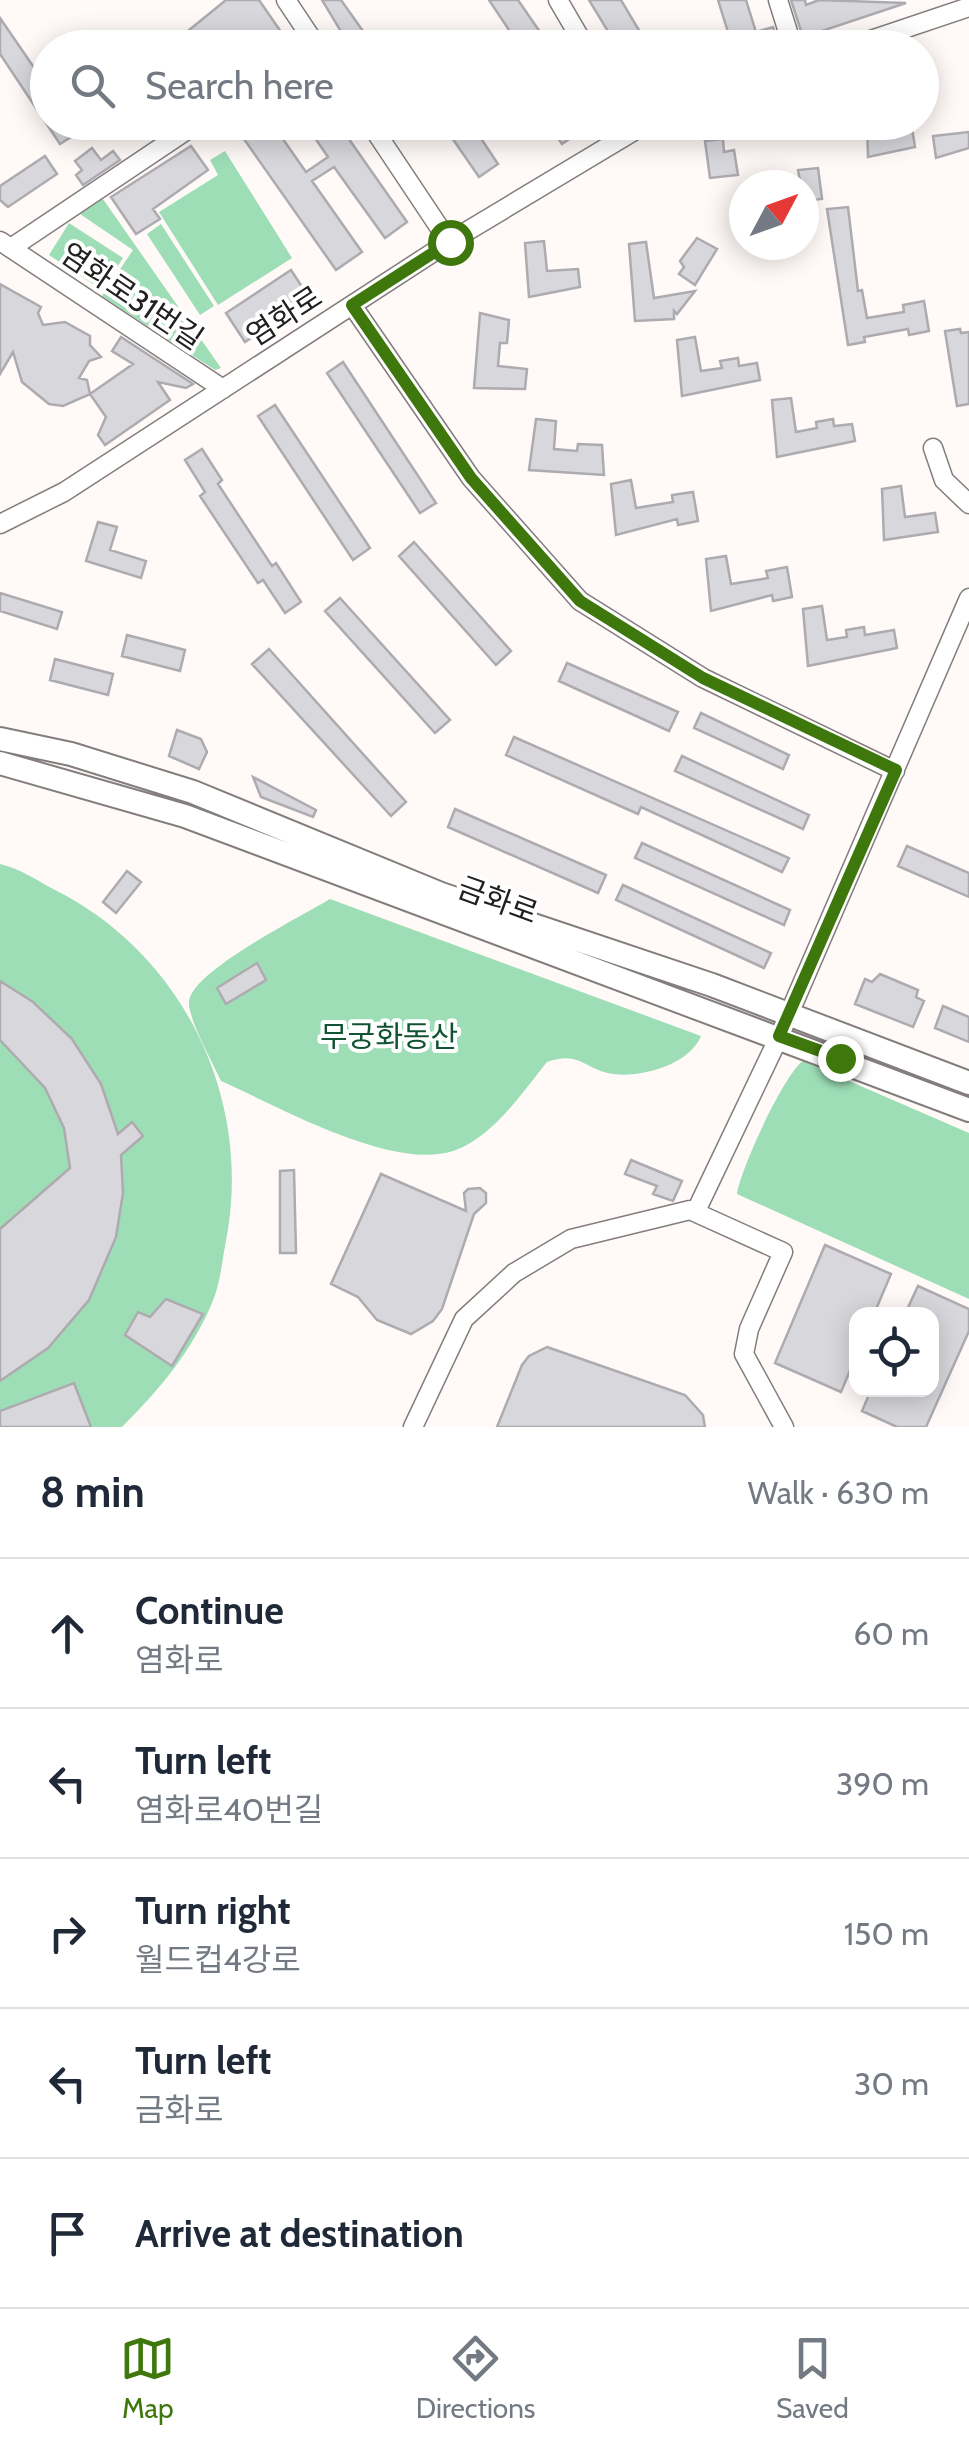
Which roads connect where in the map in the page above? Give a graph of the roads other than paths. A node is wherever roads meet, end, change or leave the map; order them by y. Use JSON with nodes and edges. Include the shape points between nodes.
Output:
{"nodes":[{"id":1,"x":286,"y":0,"type":"edge"},
{"id":2,"x":558,"y":0,"type":"edge"},
{"id":3,"x":778,"y":0,"type":"edge"},
{"id":4,"x":969,"y":7,"type":"edge"},
{"id":5,"x":305,"y":30,"type":"edge"},
{"id":6,"x":576,"y":30,"type":"edge"},
{"id":7,"x":787,"y":30,"type":"edge"},
{"id":8,"x":901,"y":30,"type":"edge"},
{"id":9,"x":172,"y":140,"type":"edge"},
{"id":10,"x":381,"y":140,"type":"edge"},
{"id":11,"x":615,"y":140,"type":"edge"},
{"id":12,"x":450,"y":242,"type":"junction"},
{"id":13,"x":6,"y":245,"type":"edge"},
{"id":14,"x":352,"y":305,"type":"junction"},
{"id":15,"x":222,"y":388,"type":"junction"},
{"id":16,"x":933,"y":448,"type":"dead end"},
{"id":17,"x":969,"y":504,"type":"edge"},
{"id":18,"x":0,"y":524,"type":"edge"},
{"id":19,"x":969,"y":598,"type":"edge"},
{"id":20,"x":0,"y":739,"type":"edge"},
{"id":21,"x":0,"y":763,"type":"edge"},
{"id":22,"x":896,"y":770,"type":"junction"},
{"id":23,"x":789,"y":1014,"type":"junction"},
{"id":24,"x":779,"y":1036,"type":"junction"},
{"id":25,"x":969,"y":1082,"type":"edge"},
{"id":26,"x":969,"y":1110,"type":"edge"},
{"id":27,"x":696,"y":1210,"type":"junction"},
{"id":28,"x":413,"y":1427,"type":"edge"},
{"id":29,"x":784,"y":1427,"type":"edge"}],
"edges":[{"from":1,"to":5,"type":"street"},
{"from":2,"to":6,"type":"street"},
{"from":3,"to":7,"type":"street"},
{"from":4,"to":8,"type":"street"},
{"from":9,"to":13,"type":"street","name":"염화로31번길"},
{"from":10,"to":12,"type":"street"},
{"from":11,"to":12,"type":"street","name":"염화로"},
{"from":12,"to":14,"type":"street","name":"염화로"},
{"from":13,"to":15,"type":"street","name":"염화로31번길"},
{"from":14,"to":15,"type":"street","name":"염화로"},
{"from":14,"to":22,"type":"street","via":[[471,478],[580,601],[703,678]]},
{"from":15,"to":18,"type":"street","name":"염화로","via":[[64,492]]},
{"from":16,"to":17,"type":"street","via":[[944,480]]},
{"from":19,"to":22,"type":"street"},
{"from":20,"to":23,"type":"main road","name":"금화로","via":[[193,792],[441,894]]},
{"from":21,"to":24,"type":"main road","name":"금화로","via":[[185,816]]},
{"from":22,"to":23,"type":"street"},
{"from":23,"to":24,"type":"street"},
{"from":23,"to":25,"type":"main road","name":"금화로"},
{"from":24,"to":26,"type":"main road","name":"금화로"},
{"from":24,"to":27,"type":"street"},
{"from":27,"to":28,"type":"street","via":[[571,1239],[490,1292],[464,1319]]},
{"from":27,"to":29,"type":"street","via":[[783,1252],[744,1354]]}]}
